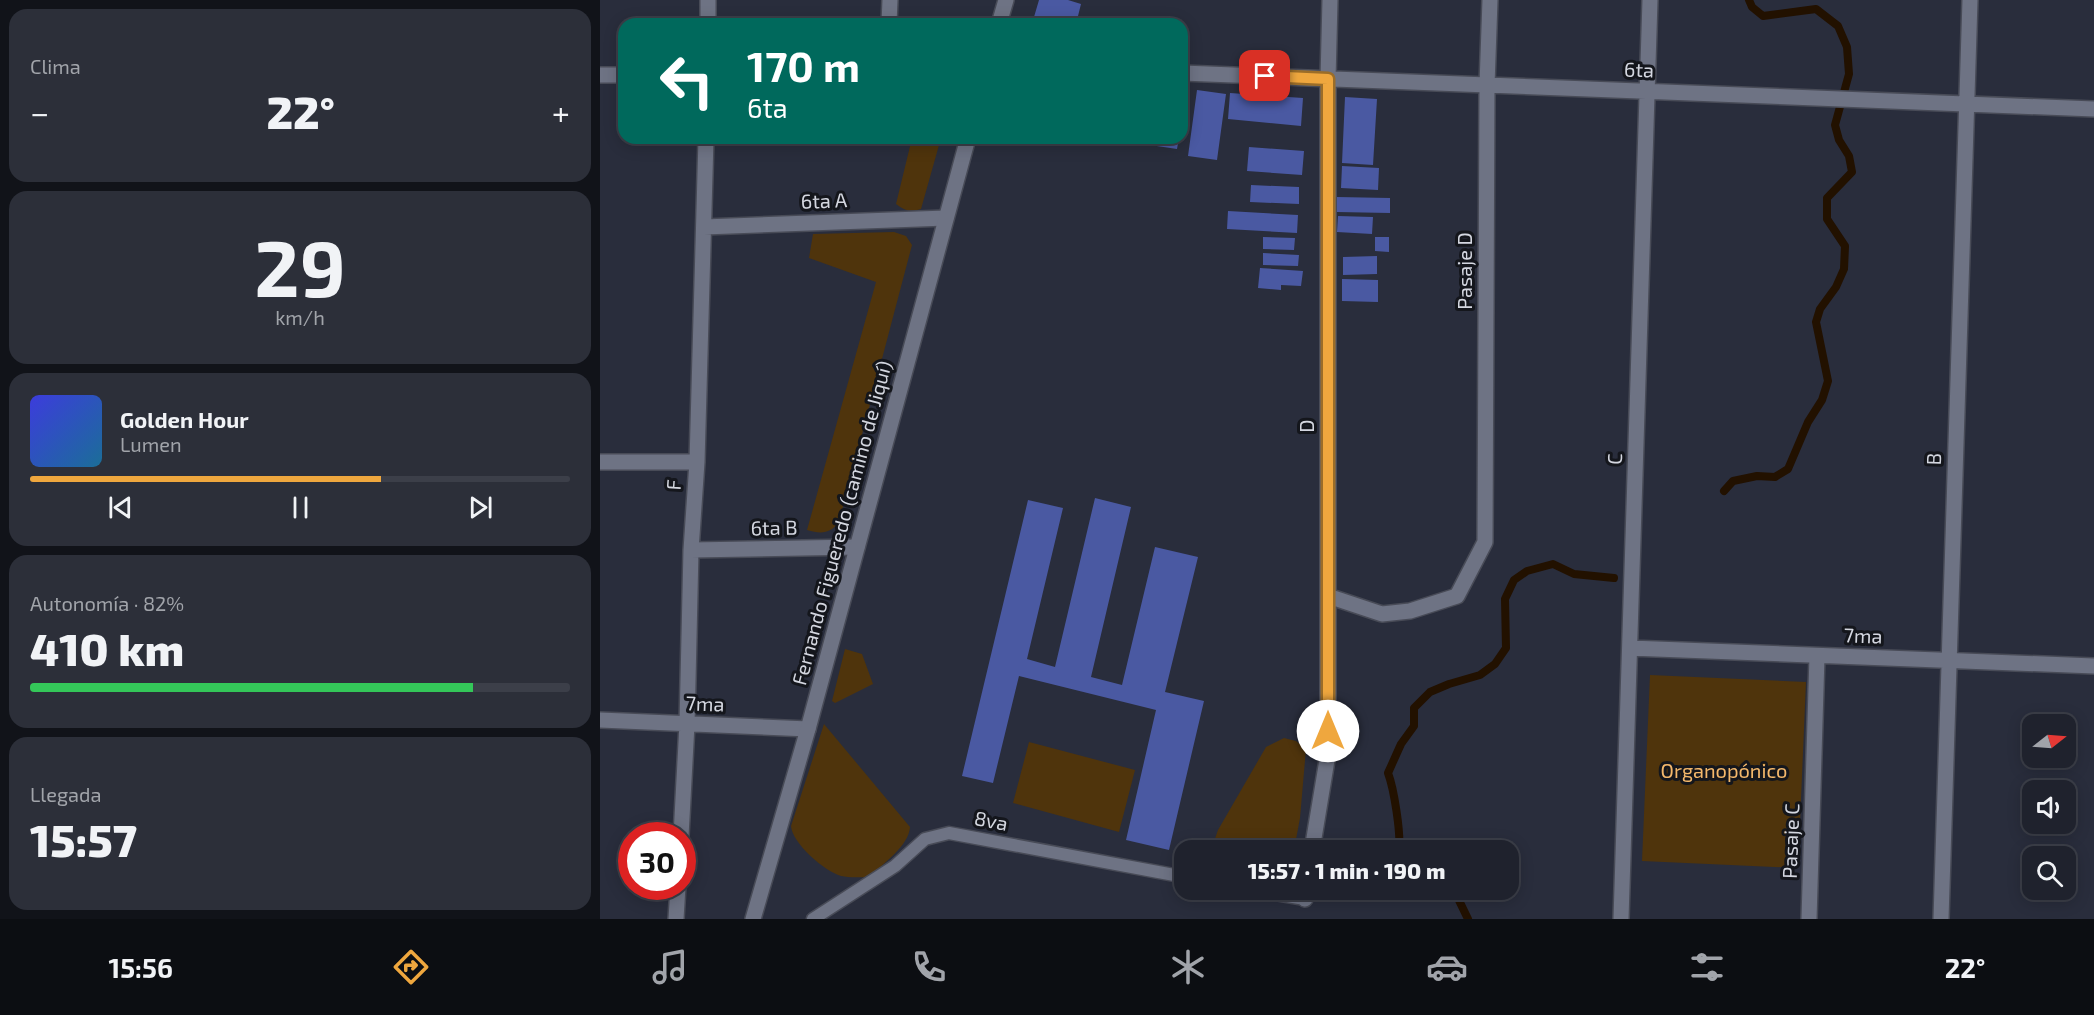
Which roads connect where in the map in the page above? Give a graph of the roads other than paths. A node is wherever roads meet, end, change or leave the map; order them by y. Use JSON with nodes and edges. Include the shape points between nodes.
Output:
{"nodes":[{"id":1,"x":708,"y":0,"type":"edge"},
{"id":2,"x":890,"y":0,"type":"edge"},
{"id":3,"x":1006,"y":0,"type":"edge"},
{"id":4,"x":1330,"y":0,"type":"edge"},
{"id":5,"x":1490,"y":0,"type":"edge"},
{"id":6,"x":1650,"y":0,"type":"edge"},
{"id":7,"x":1970,"y":0,"type":"edge"},
{"id":8,"x":708,"y":18,"type":"edge"},
{"id":9,"x":889,"y":18,"type":"edge"},
{"id":10,"x":1001,"y":18,"type":"edge"},
{"id":11,"x":1188,"y":73,"type":"edge"},
{"id":12,"x":600,"y":75,"type":"edge"},
{"id":13,"x":618,"y":75,"type":"edge"},
{"id":14,"x":1328,"y":79,"type":"junction"},
{"id":15,"x":1487,"y":85,"type":"junction"},
{"id":16,"x":1647,"y":91,"type":"junction"},
{"id":17,"x":1967,"y":104,"type":"junction"},
{"id":18,"x":2094,"y":108,"type":"edge"},
{"id":19,"x":706,"y":144,"type":"edge"},
{"id":20,"x":966,"y":144,"type":"edge"},
{"id":21,"x":946,"y":218,"type":"junction"},
{"id":22,"x":704,"y":227,"type":"junction"},
{"id":23,"x":600,"y":462,"type":"edge"},
{"id":24,"x":697,"y":462,"type":"junction"},
{"id":25,"x":857,"y":547,"type":"junction"},
{"id":26,"x":691,"y":550,"type":"junction"},
{"id":27,"x":1328,"y":596,"type":"junction"},
{"id":28,"x":1630,"y":648,"type":"junction"},
{"id":29,"x":1816,"y":656,"type":"junction"},
{"id":30,"x":1949,"y":660,"type":"junction"},
{"id":31,"x":2094,"y":666,"type":"edge"},
{"id":32,"x":600,"y":720,"type":"edge"},
{"id":33,"x":687,"y":724,"type":"junction"},
{"id":34,"x":808,"y":729,"type":"junction"},
{"id":35,"x":682,"y":822,"type":"edge"},
{"id":36,"x":1314,"y":840,"type":"edge"},
{"id":37,"x":1174,"y":875,"type":"edge"},
{"id":38,"x":677,"y":900,"type":"edge"},
{"id":39,"x":676,"y":919,"type":"edge"},
{"id":40,"x":753,"y":919,"type":"edge"},
{"id":41,"x":813,"y":919,"type":"edge"},
{"id":42,"x":1621,"y":919,"type":"edge"},
{"id":43,"x":1809,"y":919,"type":"edge"},
{"id":44,"x":1941,"y":919,"type":"edge"}],
"edges":[{"from":1,"to":8,"type":"street"},
{"from":2,"to":9,"type":"street"},
{"from":3,"to":10,"type":"street"},
{"from":4,"to":14,"type":"street","name":"D"},
{"from":5,"to":15,"type":"street","name":"Pasaje D"},
{"from":6,"to":16,"type":"street","name":"C"},
{"from":7,"to":17,"type":"street","name":"B"},
{"from":11,"to":14,"type":"street","name":"6ta"},
{"from":12,"to":13,"type":"street"},
{"from":14,"to":15,"type":"street","name":"6ta"},
{"from":14,"to":27,"type":"street","name":"D"},
{"from":15,"to":16,"type":"street","name":"6ta"},
{"from":15,"to":27,"type":"street","name":"Pasaje D","via":[[1485,542],[1457,596],[1410,611],[1382,614]]},
{"from":16,"to":17,"type":"street","name":"6ta"},
{"from":16,"to":28,"type":"street","name":"C"},
{"from":17,"to":18,"type":"street","name":"6ta"},
{"from":17,"to":30,"type":"street","name":"B"},
{"from":19,"to":22,"type":"street","name":"F"},
{"from":20,"to":21,"type":"street","name":"Fernando Figueredo (camino de Jiquí)"},
{"from":21,"to":22,"type":"street","name":"6ta A"},
{"from":21,"to":25,"type":"street","name":"Fernando Figueredo (camino de Jiquí)"},
{"from":22,"to":24,"type":"street","name":"F"},
{"from":23,"to":24,"type":"street"},
{"from":24,"to":26,"type":"street","name":"F"},
{"from":25,"to":26,"type":"street","name":"6ta B"},
{"from":25,"to":34,"type":"street","name":"Fernando Figueredo (camino de Jiquí)"},
{"from":26,"to":33,"type":"street","name":"F"},
{"from":27,"to":36,"type":"street","name":"D","via":[[1328,754]]},
{"from":28,"to":29,"type":"street","name":"7ma"},
{"from":28,"to":42,"type":"street","name":"C"},
{"from":29,"to":30,"type":"street","name":"7ma"},
{"from":29,"to":43,"type":"street","name":"Pasaje C"},
{"from":30,"to":31,"type":"street","name":"7ma"},
{"from":30,"to":44,"type":"street","name":"B"},
{"from":32,"to":33,"type":"street","name":"7ma"},
{"from":33,"to":34,"type":"street","name":"7ma"},
{"from":33,"to":35,"type":"street","name":"F"},
{"from":34,"to":40,"type":"street","name":"Fernando Figueredo (camino de Jiquí)"},
{"from":37,"to":41,"type":"lane","name":"8va","via":[[949,833],[925,839],[896,866]]},
{"from":38,"to":39,"type":"street"}]}
